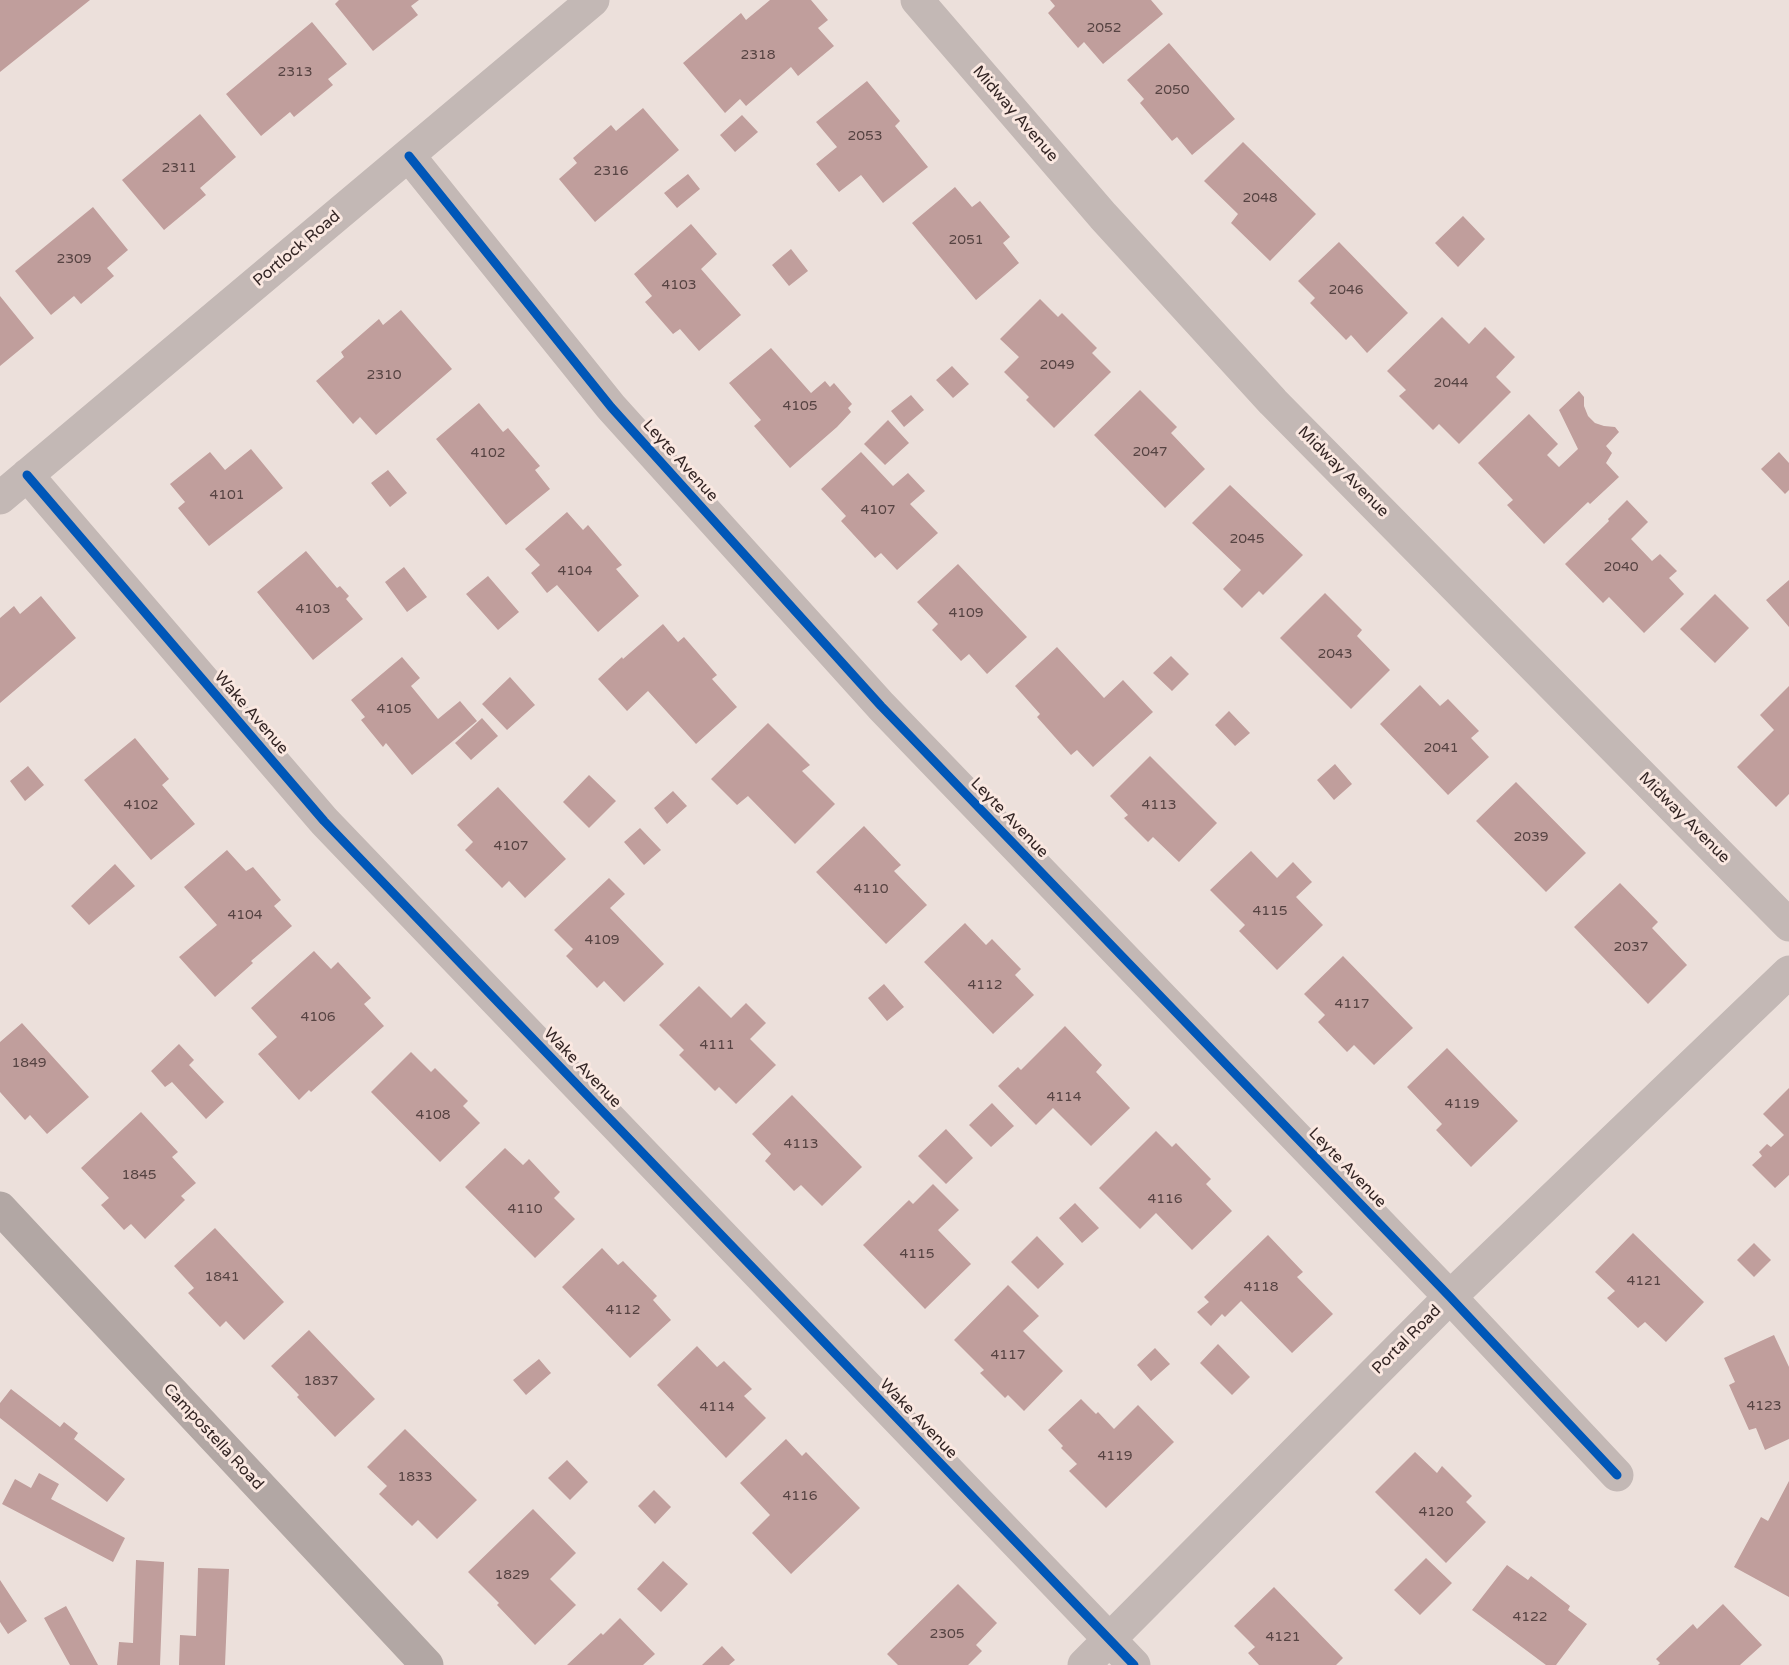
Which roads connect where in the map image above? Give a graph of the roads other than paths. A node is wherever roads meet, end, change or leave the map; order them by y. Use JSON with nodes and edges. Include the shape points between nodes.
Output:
{"nodes":[{"id":1,"x":593,"y":0,"type":"edge"},
{"id":2,"x":917,"y":0,"type":"edge"},
{"id":3,"x":409,"y":156,"type":"junction"},
{"id":4,"x":27,"y":475,"type":"junction"},
{"id":5,"x":0,"y":498,"type":"edge"},
{"id":6,"x":1789,"y":925,"type":"edge"},
{"id":7,"x":1789,"y":972,"type":"edge"},
{"id":8,"x":0,"y":1208,"type":"edge"},
{"id":9,"x":1450,"y":1297,"type":"junction"},
{"id":10,"x":1617,"y":1475,"type":"dead end"},
{"id":11,"x":1109,"y":1640,"type":"junction"},
{"id":12,"x":427,"y":1665,"type":"edge"},
{"id":13,"x":1084,"y":1665,"type":"edge"},
{"id":14,"x":1134,"y":1665,"type":"edge"}],
"edges":[{"from":1,"to":3,"type":"street","name":"Portlock Road"},
{"from":2,"to":6,"type":"street","name":"Midway Avenue","via":[[1103,216],[1273,402]]},
{"from":3,"to":4,"type":"street","name":"Portlock Road"},
{"from":3,"to":9,"type":"street","name":"Leyte Avenue","via":[[611,407],[881,706]]},
{"from":4,"to":5,"type":"street","name":"Portlock Road"},
{"from":4,"to":11,"type":"street","name":"Wake Avenue","via":[[324,821]]},
{"from":7,"to":9,"type":"street","name":"Portal Road"},
{"from":8,"to":12,"type":"main road","name":"Campostella Road"},
{"from":9,"to":10,"type":"street","name":"Leyte Avenue"},
{"from":9,"to":11,"type":"street","name":"Portal Road"},
{"from":11,"to":13,"type":"street","name":"Portal Road"},
{"from":11,"to":14,"type":"street","name":"Wake Avenue"}]}
